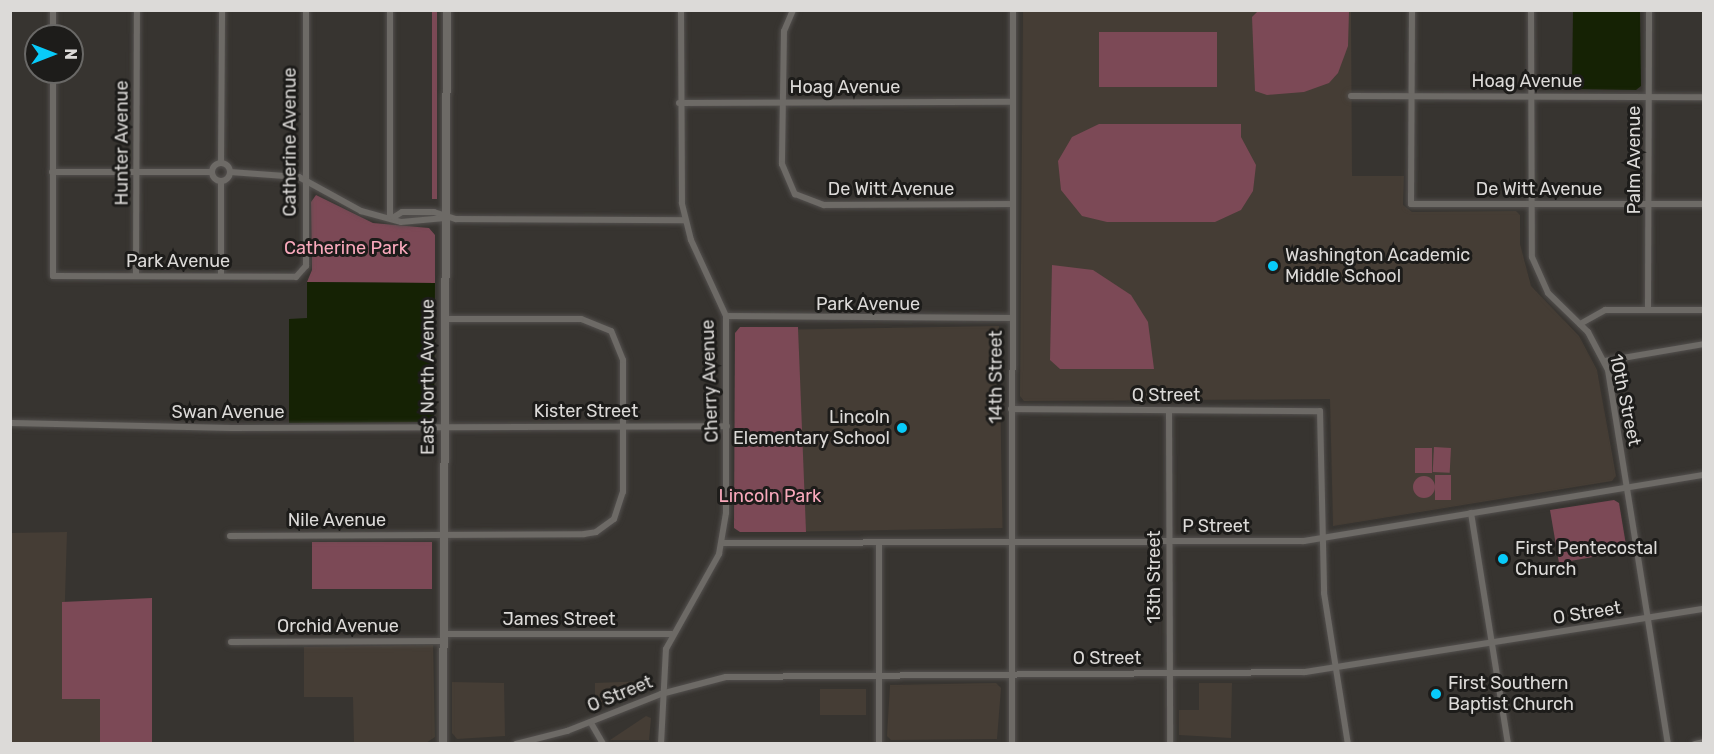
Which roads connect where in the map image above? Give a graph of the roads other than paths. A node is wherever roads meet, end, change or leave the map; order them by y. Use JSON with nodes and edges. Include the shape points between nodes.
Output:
{"nodes":[{"id":1,"x":137,"y":10,"type":"edge"},
{"id":2,"x":222,"y":10,"type":"edge"},
{"id":3,"x":306,"y":10,"type":"edge"},
{"id":4,"x":390,"y":10,"type":"edge"},
{"id":5,"x":447,"y":10,"type":"edge"},
{"id":6,"x":681,"y":10,"type":"edge"},
{"id":7,"x":794,"y":10,"type":"edge"},
{"id":8,"x":1013,"y":10,"type":"edge"},
{"id":9,"x":1412,"y":10,"type":"edge"},
{"id":10,"x":1531,"y":10,"type":"edge"},
{"id":11,"x":1649,"y":10,"type":"edge"},
{"id":12,"x":53,"y":84,"type":"edge"},
{"id":13,"x":1352,"y":96,"type":"dead end"},
{"id":14,"x":1412,"y":96,"type":"junction"},
{"id":15,"x":1530,"y":96,"type":"junction"},
{"id":16,"x":1649,"y":96,"type":"junction"},
{"id":17,"x":1704,"y":98,"type":"edge"},
{"id":18,"x":1012,"y":102,"type":"junction"},
{"id":19,"x":679,"y":103,"type":"junction"},
{"id":20,"x":783,"y":103,"type":"junction"},
{"id":21,"x":221,"y":164,"type":"junction"},
{"id":22,"x":52,"y":172,"type":"junction"},
{"id":23,"x":136,"y":172,"type":"junction"},
{"id":24,"x":212,"y":172,"type":"junction"},
{"id":25,"x":230,"y":172,"type":"junction"},
{"id":26,"x":304,"y":180,"type":"junction"},
{"id":27,"x":221,"y":181,"type":"junction"},
{"id":28,"x":1012,"y":204,"type":"junction"},
{"id":29,"x":1530,"y":204,"type":"junction"},
{"id":30,"x":1648,"y":204,"type":"junction"},
{"id":31,"x":1704,"y":204,"type":"edge"},
{"id":32,"x":392,"y":217,"type":"junction"},
{"id":33,"x":445,"y":218,"type":"junction"},
{"id":34,"x":685,"y":220,"type":"junction"},
{"id":35,"x":303,"y":273,"type":"joint"},
{"id":36,"x":136,"y":276,"type":"junction"},
{"id":37,"x":221,"y":276,"type":"junction"},
{"id":38,"x":1648,"y":310,"type":"junction"},
{"id":39,"x":1704,"y":310,"type":"edge"},
{"id":40,"x":726,"y":316,"type":"junction"},
{"id":41,"x":1011,"y":318,"type":"junction"},
{"id":42,"x":445,"y":319,"type":"junction"},
{"id":43,"x":1580,"y":324,"type":"junction"},
{"id":44,"x":1704,"y":344,"type":"edge"},
{"id":45,"x":1605,"y":361,"type":"junction"},
{"id":46,"x":1011,"y":409,"type":"junction"},
{"id":47,"x":1169,"y":410,"type":"junction"},
{"id":48,"x":12,"y":423,"type":"edge"},
{"id":49,"x":623,"y":426,"type":"junction"},
{"id":50,"x":727,"y":426,"type":"junction"},
{"id":51,"x":445,"y":428,"type":"junction"},
{"id":52,"x":1704,"y":475,"type":"edge"},
{"id":53,"x":1627,"y":488,"type":"junction"},
{"id":54,"x":1471,"y":513,"type":"junction"},
{"id":55,"x":444,"y":535,"type":"junction"},
{"id":56,"x":230,"y":536,"type":"dead end"},
{"id":57,"x":1322,"y":538,"type":"junction"},
{"id":58,"x":1168,"y":541,"type":"junction"},
{"id":59,"x":723,"y":543,"type":"junction"},
{"id":60,"x":879,"y":543,"type":"junction"},
{"id":61,"x":1011,"y":543,"type":"junction"},
{"id":62,"x":1704,"y":609,"type":"edge"},
{"id":63,"x":1648,"y":618,"type":"junction"},
{"id":64,"x":672,"y":634,"type":"junction"},
{"id":65,"x":445,"y":637,"type":"junction"},
{"id":66,"x":231,"y":642,"type":"dead end"},
{"id":67,"x":1492,"y":644,"type":"junction"},
{"id":68,"x":1336,"y":668,"type":"junction"},
{"id":69,"x":878,"y":673,"type":"junction"},
{"id":70,"x":1169,"y":673,"type":"junction"},
{"id":71,"x":1012,"y":674,"type":"junction"},
{"id":72,"x":661,"y":693,"type":"junction"},
{"id":73,"x":591,"y":723,"type":"junction"},
{"id":74,"x":1704,"y":742,"type":"edge"},
{"id":75,"x":443,"y":744,"type":"edge"},
{"id":76,"x":516,"y":744,"type":"edge"},
{"id":77,"x":603,"y":744,"type":"edge"},
{"id":78,"x":661,"y":744,"type":"edge"},
{"id":79,"x":879,"y":744,"type":"edge"},
{"id":80,"x":1012,"y":744,"type":"edge"},
{"id":81,"x":1170,"y":744,"type":"edge"},
{"id":82,"x":1348,"y":744,"type":"edge"},
{"id":83,"x":1508,"y":744,"type":"edge"},
{"id":84,"x":1668,"y":744,"type":"edge"},
{"id":85,"x":1695,"y":744,"type":"edge"}],
"edges":[{"from":1,"to":23,"type":"street","name":"Hunter Avenue"},
{"from":2,"to":21,"type":"street"},
{"from":3,"to":26,"type":"street","name":"Catherine Avenue"},
{"from":4,"to":32,"type":"street"},
{"from":5,"to":33,"type":"street","name":"East North Avenue"},
{"from":6,"to":19,"type":"street","name":"Cherry Avenue"},
{"from":7,"to":20,"type":"street","name":"De Witt Avenue","via":[[784,31]]},
{"from":8,"to":18,"type":"street","name":"14th Street"},
{"from":9,"to":14,"type":"street"},
{"from":10,"to":15,"type":"street","name":"10th Street"},
{"from":11,"to":16,"type":"street","name":"Palm Avenue"},
{"from":12,"to":22,"type":"street"},
{"from":13,"to":14,"type":"street","name":"Hoag Avenue"},
{"from":14,"to":15,"type":"street","name":"Hoag Avenue"},
{"from":14,"to":29,"type":"street","name":"De Witt Avenue","via":[[1411,204]]},
{"from":15,"to":16,"type":"street","name":"Hoag Avenue"},
{"from":15,"to":29,"type":"street","name":"10th Street"},
{"from":16,"to":17,"type":"street","name":"Hoag Avenue"},
{"from":16,"to":30,"type":"street","name":"Palm Avenue"},
{"from":18,"to":20,"type":"street","name":"Hoag Avenue"},
{"from":18,"to":28,"type":"street","name":"14th Street"},
{"from":19,"to":20,"type":"street","name":"Hoag Avenue"},
{"from":19,"to":34,"type":"street","name":"Cherry Avenue"},
{"from":20,"to":28,"type":"street","name":"De Witt Avenue","via":[[783,174],[802,199],[824,205]]},
{"from":21,"to":24,"type":"street"},
{"from":21,"to":25,"type":"street"},
{"from":22,"to":23,"type":"street"},
{"from":22,"to":36,"type":"street","name":"Park Avenue","via":[[52,276]]},
{"from":23,"to":24,"type":"street"},
{"from":23,"to":36,"type":"street","name":"Hunter Avenue"},
{"from":24,"to":27,"type":"street"},
{"from":25,"to":26,"type":"street","via":[[278,172]]},
{"from":25,"to":27,"type":"street"},
{"from":26,"to":32,"type":"street","via":[[361,211]]},
{"from":26,"to":35,"type":"street","name":"Catherine Avenue"},
{"from":27,"to":37,"type":"street"},
{"from":28,"to":41,"type":"street","name":"14th Street"},
{"from":29,"to":30,"type":"street","name":"De Witt Avenue"},
{"from":29,"to":43,"type":"street","name":"10th Street","via":[[1531,249],[1536,271],[1555,301]]},
{"from":30,"to":31,"type":"street","name":"De Witt Avenue"},
{"from":30,"to":38,"type":"street","name":"Palm Avenue"},
{"from":32,"to":33,"type":"street","via":[[434,222]]},
{"from":32,"to":33,"type":"street","via":[[402,212],[434,212]]},
{"from":33,"to":34,"type":"street"},
{"from":33,"to":42,"type":"street","name":"East North Avenue"},
{"from":34,"to":40,"type":"street","name":"Cherry Avenue"},
{"from":35,"to":37,"type":"street","name":"Park Avenue"},
{"from":36,"to":37,"type":"street","name":"Park Avenue"},
{"from":38,"to":39,"type":"street"},
{"from":38,"to":43,"type":"street","via":[[1597,311]]},
{"from":40,"to":41,"type":"street","name":"Park Avenue"},
{"from":40,"to":50,"type":"street","name":"Cherry Avenue"},
{"from":41,"to":46,"type":"street","name":"14th Street"},
{"from":42,"to":49,"type":"street","name":"Nile Avenue","via":[[581,319],[604,326],[621,349]]},
{"from":42,"to":51,"type":"street","name":"East North Avenue"},
{"from":43,"to":45,"type":"street","name":"10th Street"},
{"from":44,"to":45,"type":"street"},
{"from":45,"to":53,"type":"street","name":"10th Street"},
{"from":46,"to":47,"type":"street","name":"Q Street"},
{"from":46,"to":61,"type":"street","name":"14th Street"},
{"from":47,"to":57,"type":"street","name":"Q Street","via":[[1320,411]]},
{"from":47,"to":58,"type":"street","name":"13th Street"},
{"from":48,"to":51,"type":"street","name":"Swan Avenue"},
{"from":49,"to":50,"type":"street","name":"Kister Street"},
{"from":49,"to":51,"type":"street","name":"Kister Street"},
{"from":49,"to":55,"type":"street","name":"Nile Avenue","via":[[623,492],[620,508],[607,526],[584,534]]},
{"from":50,"to":59,"type":"street","name":"Cherry Avenue"},
{"from":51,"to":55,"type":"street","name":"East North Avenue"},
{"from":52,"to":53,"type":"street","name":"P Street"},
{"from":53,"to":54,"type":"street","name":"P Street"},
{"from":53,"to":63,"type":"street","name":"10th Street"},
{"from":54,"to":57,"type":"street","name":"P Street"},
{"from":54,"to":67,"type":"street"},
{"from":55,"to":56,"type":"street","name":"Nile Avenue"},
{"from":55,"to":65,"type":"street","name":"East North Avenue"},
{"from":57,"to":58,"type":"street","name":"P Street"},
{"from":57,"to":68,"type":"street","via":[[1324,592]]},
{"from":58,"to":61,"type":"street","name":"P Street"},
{"from":58,"to":70,"type":"street","name":"13th Street"},
{"from":59,"to":60,"type":"street","name":"P Street"},
{"from":59,"to":64,"type":"street","name":"Cherry Avenue"},
{"from":60,"to":61,"type":"street","name":"P Street"},
{"from":60,"to":69,"type":"street"},
{"from":61,"to":71,"type":"street","name":"14th Street"},
{"from":62,"to":63,"type":"street","name":"O Street"},
{"from":63,"to":67,"type":"street","name":"O Street"},
{"from":63,"to":84,"type":"street","name":"10th Street"},
{"from":64,"to":65,"type":"street","name":"James Street"},
{"from":64,"to":72,"type":"street","name":"Cherry Avenue","via":[[663,663]]},
{"from":65,"to":66,"type":"street","name":"Orchid Avenue"},
{"from":65,"to":75,"type":"street","name":"East North Avenue"},
{"from":67,"to":68,"type":"street","name":"O Street"},
{"from":67,"to":83,"type":"street"},
{"from":68,"to":70,"type":"street","name":"O Street"},
{"from":68,"to":82,"type":"street"},
{"from":69,"to":71,"type":"street","name":"O Street"},
{"from":69,"to":72,"type":"street","name":"O Street","via":[[741,675]]},
{"from":69,"to":79,"type":"street"},
{"from":70,"to":71,"type":"street","name":"O Street"},
{"from":70,"to":81,"type":"street","name":"13th Street"},
{"from":71,"to":80,"type":"street","name":"14th Street"},
{"from":72,"to":73,"type":"street","name":"O Street"},
{"from":72,"to":78,"type":"street","name":"Cherry Avenue"},
{"from":73,"to":76,"type":"street","name":"O Street"},
{"from":73,"to":77,"type":"street"},
{"from":74,"to":85,"type":"street"}]}
